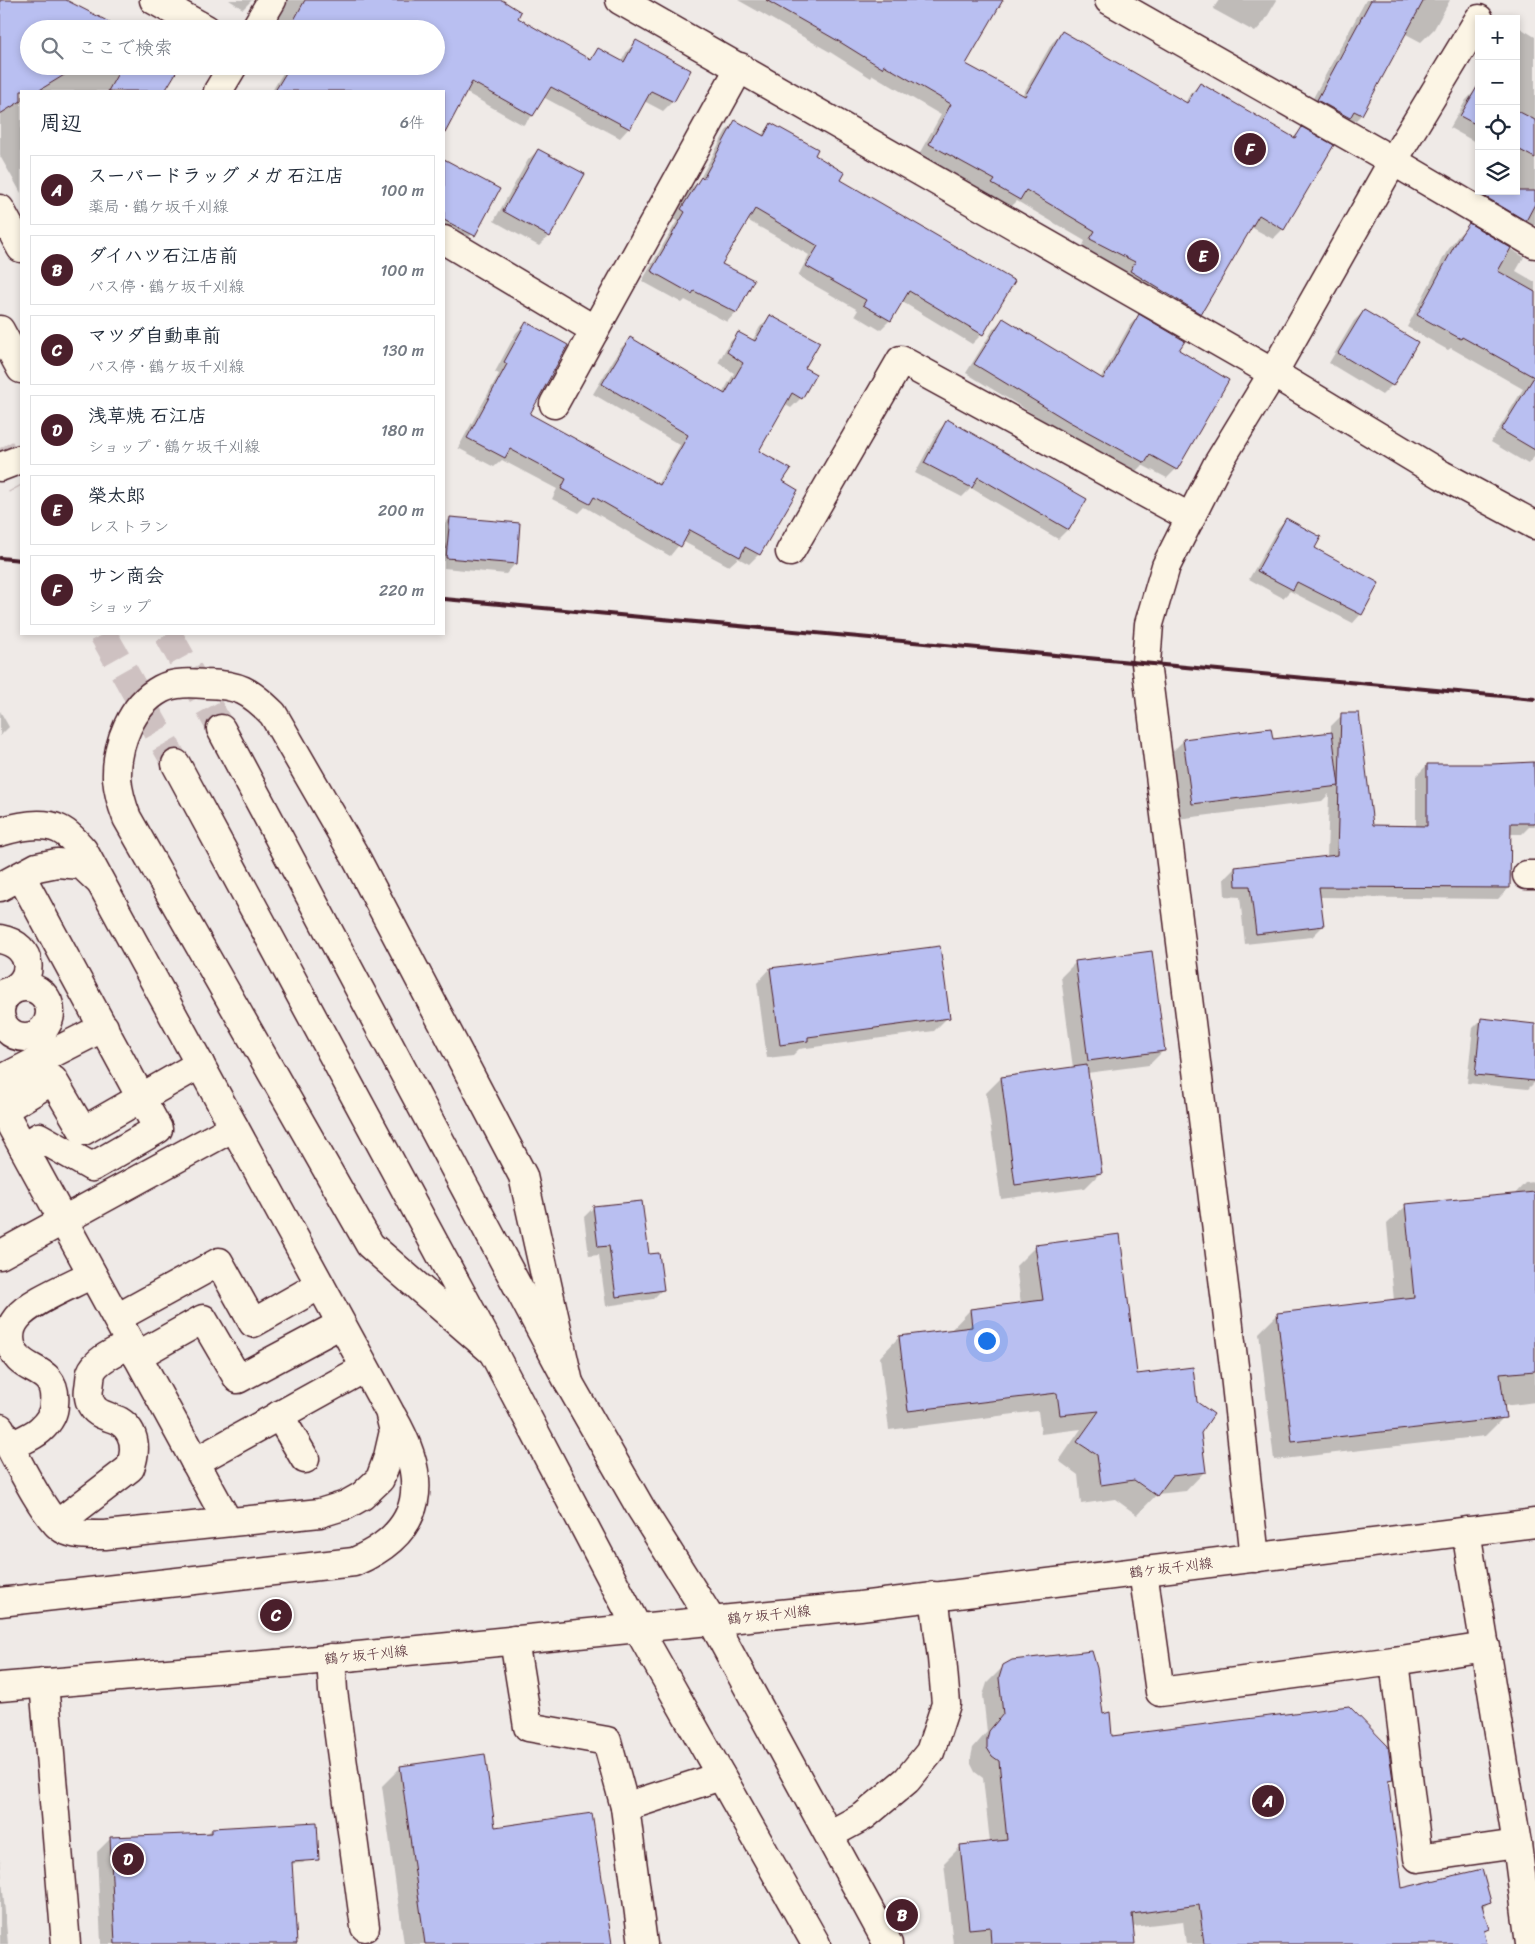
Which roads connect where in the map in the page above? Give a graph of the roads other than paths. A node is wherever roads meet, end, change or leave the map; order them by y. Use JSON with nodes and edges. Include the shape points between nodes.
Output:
{"nodes":[{"id":1,"x":154,"y":0,"type":"edge"},
{"id":2,"x":272,"y":0,"type":"edge"},
{"id":3,"x":620,"y":0,"type":"edge"},
{"id":4,"x":1109,"y":0,"type":"edge"},
{"id":5,"x":1490,"y":0,"type":"edge"},
{"id":6,"x":1481,"y":15,"type":"edge"},
{"id":7,"x":190,"y":20,"type":"edge"},
{"id":8,"x":260,"y":20,"type":"edge"},
{"id":9,"x":1475,"y":26,"type":"edge"},
{"id":10,"x":740,"y":67,"type":"junction"},
{"id":11,"x":228,"y":75,"type":"edge"},
{"id":12,"x":219,"y":90,"type":"edge"},
{"id":13,"x":1393,"y":161,"type":"junction"},
{"id":14,"x":0,"y":209,"type":"edge"},
{"id":15,"x":445,"y":241,"type":"edge"},
{"id":16,"x":1535,"y":244,"type":"edge"},
{"id":17,"x":20,"y":246,"type":"edge"},
{"id":18,"x":0,"y":330,"type":"edge"},
{"id":19,"x":595,"y":330,"type":"junction"},
{"id":20,"x":20,"y":367,"type":"edge"},
{"id":21,"x":1273,"y":373,"type":"junction"},
{"id":22,"x":554,"y":404,"type":"dead end"},
{"id":23,"x":20,"y":459,"type":"edge"},
{"id":24,"x":0,"y":467,"type":"edge"},
{"id":25,"x":1191,"y":518,"type":"junction"},
{"id":26,"x":1535,"y":525,"type":"edge"},
{"id":27,"x":790,"y":552,"type":"dead end"},
{"id":28,"x":221,"y":729,"type":"tunnel mouth"},
{"id":29,"x":176,"y":764,"type":"tunnel mouth"},
{"id":30,"x":0,"y":832,"type":"edge"},
{"id":31,"x":99,"y":881,"type":"junction"},
{"id":32,"x":11,"y":882,"type":"edge"},
{"id":33,"x":0,"y":939,"type":"edge"},
{"id":34,"x":7,"y":991,"type":"edge"},
{"id":35,"x":2,"y":1024,"type":"edge"},
{"id":36,"x":104,"y":1027,"type":"junction"},
{"id":37,"x":200,"y":1064,"type":"junction"},
{"id":38,"x":0,"y":1080,"type":"edge"},
{"id":39,"x":142,"y":1097,"type":"junction"},
{"id":40,"x":1,"y":1107,"type":"edge"},
{"id":41,"x":234,"y":1127,"type":"junction"},
{"id":42,"x":23,"y":1147,"type":"junction"},
{"id":43,"x":64,"y":1221,"type":"junction"},
{"id":44,"x":0,"y":1255,"type":"edge"},
{"id":45,"x":92,"y":1274,"type":"junction"},
{"id":46,"x":320,"y":1285,"type":"junction"},
{"id":47,"x":116,"y":1318,"type":"junction"},
{"id":48,"x":341,"y":1324,"type":"junction"},
{"id":49,"x":134,"y":1350,"type":"junction"},
{"id":50,"x":493,"y":1352,"type":"junction"},
{"id":51,"x":365,"y":1368,"type":"junction"},
{"id":52,"x":569,"y":1383,"type":"junction"},
{"id":53,"x":389,"y":1411,"type":"junction"},
{"id":54,"x":280,"y":1415,"type":"junction"},
{"id":55,"x":5,"y":1437,"type":"edge"},
{"id":56,"x":305,"y":1459,"type":"dead end"},
{"id":57,"x":195,"y":1462,"type":"junction"},
{"id":58,"x":228,"y":1522,"type":"junction"},
{"id":59,"x":1535,"y":1523,"type":"edge"},
{"id":60,"x":57,"y":1524,"type":"junction"},
{"id":61,"x":1466,"y":1531,"type":"junction"},
{"id":62,"x":1256,"y":1558,"type":"junction"},
{"id":63,"x":1143,"y":1571,"type":"junction"},
{"id":64,"x":934,"y":1596,"type":"junction"},
{"id":65,"x":0,"y":1602,"type":"edge"},
{"id":66,"x":712,"y":1622,"type":"junction"},
{"id":67,"x":637,"y":1627,"type":"junction"},
{"id":68,"x":514,"y":1640,"type":"junction"},
{"id":69,"x":1486,"y":1647,"type":"junction"},
{"id":70,"x":331,"y":1658,"type":"junction"},
{"id":71,"x":1394,"y":1661,"type":"junction"},
{"id":72,"x":44,"y":1683,"type":"junction"},
{"id":73,"x":0,"y":1687,"type":"edge"},
{"id":74,"x":721,"y":1776,"type":"junction"},
{"id":75,"x":625,"y":1807,"type":"junction"},
{"id":76,"x":829,"y":1835,"type":"junction"},
{"id":77,"x":1517,"y":1844,"type":"junction"},
{"id":78,"x":365,"y":1927,"type":"dead end"},
{"id":79,"x":1531,"y":1939,"type":"edge"},
{"id":80,"x":66,"y":1944,"type":"edge"},
{"id":81,"x":643,"y":1944,"type":"edge"},
{"id":82,"x":816,"y":1944,"type":"edge"},
{"id":83,"x":888,"y":1944,"type":"edge"}],
"edges":[{"from":1,"to":7,"type":"street"},
{"from":2,"to":8,"type":"street"},
{"from":3,"to":10,"type":"street"},
{"from":4,"to":13,"type":"street"},
{"from":5,"to":6,"type":"street"},
{"from":9,"to":13,"type":"street"},
{"from":10,"to":19,"type":"street"},
{"from":10,"to":21,"type":"street"},
{"from":11,"to":12,"type":"street"},
{"from":13,"to":16,"type":"street"},
{"from":13,"to":21,"type":"street"},
{"from":14,"to":17,"type":"street"},
{"from":15,"to":19,"type":"street"},
{"from":18,"to":20,"type":"street"},
{"from":19,"to":22,"type":"street"},
{"from":21,"to":25,"type":"street","via":[[1217,465]]},
{"from":21,"to":26,"type":"street","via":[[1442,475]]},
{"from":23,"to":24,"type":"street"},
{"from":25,"to":27,"type":"street","via":[[901,360]]},
{"from":25,"to":62,"type":"street","via":[[1166,566],[1149,624],[1146,663]]},
{"from":28,"to":52,"type":"street"},
{"from":29,"to":50,"type":"street"},
{"from":30,"to":31,"type":"street","via":[[18,826],[58,828],[83,850]]},
{"from":31,"to":32,"type":"street","via":[[82,865],[58,863],[38,867]]},
{"from":31,"to":37,"type":"street"},
{"from":32,"to":36,"type":"street"},
{"from":33,"to":34,"type":"street","via":[[11,941],[27,959],[28,971],[23,982]]},
{"from":34,"to":35,"type":"street","via":[[1,1007]]},
{"from":34,"to":35,"type":"street","via":[[24,987],[36,989],[44,996],[50,1016],[46,1027],[26,1037],[15,1034]]},
{"from":36,"to":38,"type":"street"},
{"from":36,"to":39,"type":"street"},
{"from":37,"to":39,"type":"street"},
{"from":37,"to":41,"type":"street"},
{"from":39,"to":40,"type":"street","via":[[83,1130],[53,1080]]},
{"from":39,"to":42,"type":"street","via":[[158,1129],[92,1167],[39,1137]]},
{"from":40,"to":42,"type":"street"},
{"from":41,"to":43,"type":"street"},
{"from":41,"to":46,"type":"street"},
{"from":42,"to":43,"type":"street"},
{"from":43,"to":44,"type":"street"},
{"from":43,"to":45,"type":"street"},
{"from":45,"to":47,"type":"street"},
{"from":45,"to":55,"type":"street","via":[[28,1307],[11,1327],[10,1339],[18,1359],[48,1379],[55,1398],[54,1411],[40,1430]]},
{"from":46,"to":47,"type":"street","via":[[253,1323],[219,1262]]},
{"from":46,"to":48,"type":"street"},
{"from":47,"to":49,"type":"street"},
{"from":48,"to":49,"type":"street","via":[[238,1379],[203,1319]]},
{"from":48,"to":51,"type":"street"},
{"from":49,"to":57,"type":"street"},
{"from":49,"to":60,"type":"street","via":[[99,1362],[91,1372],[88,1394],[92,1406],[130,1430],[135,1445],[130,1468]]},
{"from":50,"to":52,"type":"street","via":[[370,1245],[128,818],[120,799],[117,777],[125,733],[147,698],[162,688],[187,683],[236,687],[254,695],[273,714],[355,856],[523,1176]]},
{"from":50,"to":67,"type":"street"},
{"from":51,"to":53,"type":"street"},
{"from":51,"to":54,"type":"street"},
{"from":52,"to":66,"type":"street","via":[[640,1507]]},
{"from":53,"to":58,"type":"street","via":[[394,1432],[388,1457],[380,1478],[362,1496],[346,1506],[320,1513]]},
{"from":53,"to":65,"type":"street","via":[[404,1436],[410,1454],[416,1496],[410,1518],[373,1554],[354,1562]]},
{"from":54,"to":56,"type":"street"},
{"from":54,"to":57,"type":"street"},
{"from":55,"to":60,"type":"street","via":[[50,1518]]},
{"from":57,"to":58,"type":"street"},
{"from":58,"to":60,"type":"street","via":[[105,1535],[83,1535],[64,1530]]},
{"from":59,"to":61,"type":"street","name":"鶴ケ坂千刈線"},
{"from":61,"to":62,"type":"street","name":"鶴ケ坂千刈線"},
{"from":61,"to":69,"type":"street"},
{"from":62,"to":63,"type":"street","name":"鶴ケ坂千刈線"},
{"from":63,"to":64,"type":"street","name":"鶴ケ坂千刈線"},
{"from":63,"to":71,"type":"street","via":[[1160,1692]]},
{"from":64,"to":66,"type":"street","name":"鶴ケ坂千刈線"},
{"from":64,"to":76,"type":"street","via":[[946,1704],[930,1752],[907,1780],[864,1816]]},
{"from":66,"to":67,"type":"street","name":"鶴ケ坂千刈線"},
{"from":66,"to":76,"type":"street"},
{"from":67,"to":68,"type":"street","name":"鶴ケ坂千刈線"},
{"from":67,"to":74,"type":"street"},
{"from":68,"to":70,"type":"street","name":"鶴ケ坂千刈線"},
{"from":68,"to":75,"type":"street","via":[[528,1727],[607,1741]]},
{"from":69,"to":71,"type":"street"},
{"from":69,"to":77,"type":"street"},
{"from":70,"to":72,"type":"street","name":"鶴ケ坂千刈線"},
{"from":70,"to":78,"type":"street"},
{"from":71,"to":77,"type":"street","via":[[1418,1858]]},
{"from":72,"to":73,"type":"street","name":"鶴ケ坂千刈線"},
{"from":72,"to":80,"type":"street"},
{"from":74,"to":75,"type":"street"},
{"from":74,"to":82,"type":"street"},
{"from":75,"to":81,"type":"street"},
{"from":76,"to":83,"type":"street"},
{"from":77,"to":79,"type":"street"}]}
